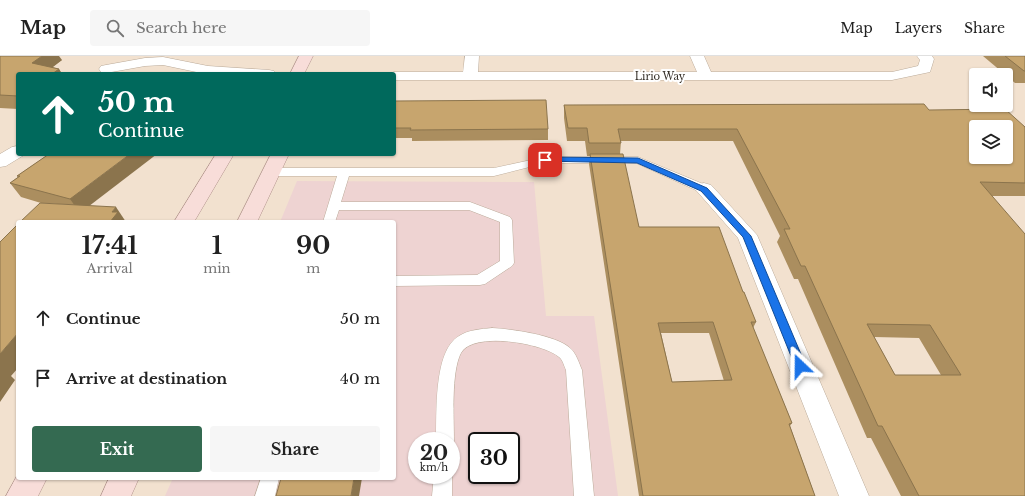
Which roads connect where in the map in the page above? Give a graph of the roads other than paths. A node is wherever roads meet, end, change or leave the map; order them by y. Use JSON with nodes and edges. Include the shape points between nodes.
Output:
{"nodes":[{"id":1,"x":306,"y":56,"type":"edge"},
{"id":2,"x":472,"y":56,"type":"edge"},
{"id":3,"x":697,"y":56,"type":"edge"},
{"id":4,"x":924,"y":63,"type":"edge"},
{"id":5,"x":106,"y":66,"type":"edge"},
{"id":6,"x":206,"y":72,"type":"edge"},
{"id":7,"x":298,"y":72,"type":"edge"},
{"id":8,"x":470,"y":75,"type":"junction"},
{"id":9,"x":396,"y":76,"type":"edge"},
{"id":10,"x":706,"y":76,"type":"junction"},
{"id":11,"x":16,"y":152,"type":"edge"},
{"id":12,"x":224,"y":156,"type":"edge"},
{"id":13,"x":279,"y":156,"type":"edge"},
{"id":14,"x":0,"y":162,"type":"edge"},
{"id":15,"x":271,"y":172,"type":"junction"},
{"id":16,"x":344,"y":172,"type":"junction"},
{"id":17,"x":704,"y":190,"type":"joint"},
{"id":18,"x":334,"y":206,"type":"junction"},
{"id":19,"x":185,"y":220,"type":"edge"},
{"id":20,"x":248,"y":220,"type":"edge"},
{"id":21,"x":330,"y":220,"type":"edge"},
{"id":22,"x":396,"y":281,"type":"edge"},
{"id":23,"x":445,"y":432,"type":"edge"},
{"id":24,"x":31,"y":480,"type":"edge"},
{"id":25,"x":123,"y":480,"type":"edge"},
{"id":26,"x":269,"y":480,"type":"edge"},
{"id":27,"x":443,"y":484,"type":"edge"},
{"id":28,"x":21,"y":496,"type":"edge"},
{"id":29,"x":116,"y":496,"type":"edge"},
{"id":30,"x":265,"y":496,"type":"edge"},
{"id":31,"x":442,"y":496,"type":"edge"},
{"id":32,"x":584,"y":496,"type":"edge"},
{"id":33,"x":854,"y":496,"type":"edge"}],
"edges":[{"from":1,"to":7,"type":"main road"},
{"from":2,"to":8,"type":"street"},
{"from":3,"to":10,"type":"street"},
{"from":4,"to":10,"type":"street","name":"Lirio Way","via":[[892,76]]},
{"from":5,"to":6,"type":"street","via":[[163,61]]},
{"from":8,"to":9,"type":"street","name":"Lirio Way"},
{"from":8,"to":10,"type":"street","name":"Lirio Way"},
{"from":11,"to":14,"type":"street"},
{"from":12,"to":19,"type":"main road"},
{"from":13,"to":15,"type":"main road"},
{"from":15,"to":16,"type":"lane"},
{"from":15,"to":20,"type":"main road"},
{"from":16,"to":17,"type":"lane","via":[[494,172],[545,160],[638,160]]},
{"from":16,"to":18,"type":"lane"},
{"from":17,"to":33,"type":"street","via":[[747,236]]},
{"from":18,"to":21,"type":"lane"},
{"from":18,"to":22,"type":"lane","via":[[470,206],[506,220],[507,263],[480,280]]},
{"from":23,"to":32,"type":"lane","via":[[449,367],[456,347],[467,338],[494,334],[545,343],[565,352],[574,370]]},
{"from":24,"to":28,"type":"main road"},
{"from":25,"to":29,"type":"main road"},
{"from":26,"to":30,"type":"lane"},
{"from":27,"to":31,"type":"lane"}]}
